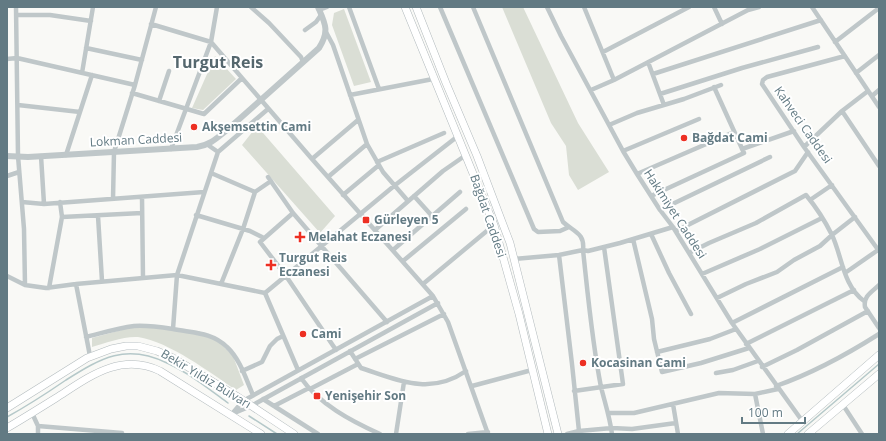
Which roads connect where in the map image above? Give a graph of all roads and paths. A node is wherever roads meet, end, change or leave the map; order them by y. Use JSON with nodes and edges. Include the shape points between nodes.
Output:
{"nodes":[{"id":1,"x":16,"y":7,"type":"edge"},
{"id":2,"x":93,"y":7,"type":"edge"},
{"id":3,"x":156,"y":7,"type":"edge"},
{"id":4,"x":217,"y":7,"type":"edge"},
{"id":5,"x":250,"y":7,"type":"edge"},
{"id":6,"x":327,"y":7,"type":"edge"},
{"id":7,"x":349,"y":7,"type":"edge"},
{"id":8,"x":405,"y":7,"type":"edge"},
{"id":9,"x":416,"y":7,"type":"edge"},
{"id":10,"x":440,"y":7,"type":"edge"},
{"id":11,"x":473,"y":7,"type":"edge"},
{"id":12,"x":548,"y":7,"type":"edge"},
{"id":13,"x":584,"y":7,"type":"edge"},
{"id":14,"x":689,"y":7,"type":"edge"},
{"id":15,"x":714,"y":7,"type":"edge"},
{"id":16,"x":759,"y":7,"type":"edge"},
{"id":17,"x":807,"y":7,"type":"edge"},
{"id":18,"x":812,"y":7,"type":"edge"},
{"id":19,"x":879,"y":8,"type":"edge"},
{"id":20,"x":681,"y":9,"type":"edge"},
{"id":21,"x":750,"y":9,"type":"edge"},
{"id":22,"x":320,"y":10,"type":"edge"},
{"id":23,"x":816,"y":14,"type":"junction"},
{"id":24,"x":16,"y":15,"type":"junction"},
{"id":25,"x":821,"y":20,"type":"junction"},
{"id":26,"x":91,"y":21,"type":"junction"},
{"id":27,"x":151,"y":24,"type":"junction"},
{"id":28,"x":722,"y":24,"type":"junction"},
{"id":29,"x":305,"y":30,"type":"dead end"},
{"id":30,"x":326,"y":32,"type":"junction"},
{"id":31,"x":211,"y":42,"type":"junction"},
{"id":32,"x":835,"y":42,"type":"junction"},
{"id":33,"x":818,"y":47,"type":"dead end"},
{"id":34,"x":86,"y":48,"type":"junction"},
{"id":35,"x":603,"y":52,"type":"junction"},
{"id":36,"x":879,"y":55,"type":"edge"},
{"id":37,"x":845,"y":56,"type":"junction"},
{"id":38,"x":17,"y":58,"type":"junction"},
{"id":39,"x":7,"y":59,"type":"edge"},
{"id":40,"x":142,"y":60,"type":"junction"},
{"id":41,"x":304,"y":62,"type":"junction"},
{"id":42,"x":648,"y":62,"type":"junction"},
{"id":43,"x":169,"y":71,"type":"dead end"},
{"id":44,"x":856,"y":72,"type":"junction"},
{"id":45,"x":82,"y":73,"type":"junction"},
{"id":46,"x":653,"y":74,"type":"junction"},
{"id":47,"x":92,"y":75,"type":"junction"},
{"id":48,"x":242,"y":78,"type":"junction"},
{"id":49,"x":433,"y":79,"type":"junction"},
{"id":50,"x":614,"y":80,"type":"junction"},
{"id":51,"x":135,"y":85,"type":"junction"},
{"id":52,"x":721,"y":85,"type":"dead end"},
{"id":53,"x":714,"y":88,"type":"junction"},
{"id":54,"x":379,"y":89,"type":"junction"},
{"id":55,"x":591,"y":90,"type":"junction"},
{"id":56,"x":879,"y":90,"type":"edge"},
{"id":57,"x":868,"y":91,"type":"junction"},
{"id":58,"x":132,"y":93,"type":"junction"},
{"id":59,"x":660,"y":94,"type":"junction"},
{"id":60,"x":350,"y":95,"type":"junction"},
{"id":61,"x":872,"y":96,"type":"junction"},
{"id":62,"x":261,"y":100,"type":"junction"},
{"id":63,"x":160,"y":101,"type":"junction"},
{"id":64,"x":18,"y":105,"type":"junction"},
{"id":65,"x":664,"y":105,"type":"junction"},
{"id":66,"x":879,"y":107,"type":"edge"},
{"id":67,"x":185,"y":108,"type":"junction"},
{"id":68,"x":268,"y":109,"type":"junction"},
{"id":69,"x":842,"y":111,"type":"junction"},
{"id":70,"x":80,"y":112,"type":"junction"},
{"id":71,"x":699,"y":119,"type":"dead end"},
{"id":72,"x":358,"y":120,"type":"junction"},
{"id":73,"x":609,"y":125,"type":"junction"},
{"id":74,"x":794,"y":131,"type":"junction"},
{"id":75,"x":734,"y":132,"type":"junction"},
{"id":76,"x":444,"y":133,"type":"dead end"},
{"id":77,"x":458,"y":136,"type":"junction"},
{"id":78,"x":208,"y":144,"type":"junction"},
{"id":79,"x":367,"y":144,"type":"junction"},
{"id":80,"x":804,"y":147,"type":"junction"},
{"id":81,"x":171,"y":149,"type":"junction"},
{"id":82,"x":742,"y":149,"type":"junction"},
{"id":83,"x":114,"y":152,"type":"junction"},
{"id":84,"x":218,"y":152,"type":"junction"},
{"id":85,"x":623,"y":152,"type":"junction"},
{"id":86,"x":808,"y":152,"type":"junction"},
{"id":87,"x":66,"y":155,"type":"junction"},
{"id":88,"x":466,"y":155,"type":"junction"},
{"id":89,"x":7,"y":156,"type":"edge"},
{"id":90,"x":18,"y":156,"type":"junction"},
{"id":91,"x":42,"y":156,"type":"junction"},
{"id":92,"x":770,"y":157,"type":"dead end"},
{"id":93,"x":312,"y":159,"type":"junction"},
{"id":94,"x":378,"y":164,"type":"junction"},
{"id":95,"x":879,"y":166,"type":"edge"},
{"id":96,"x":19,"y":172,"type":"junction"},
{"id":97,"x":211,"y":173,"type":"junction"},
{"id":98,"x":637,"y":174,"type":"junction"},
{"id":99,"x":7,"y":176,"type":"edge"},
{"id":100,"x":328,"y":177,"type":"junction"},
{"id":101,"x":832,"y":185,"type":"junction"},
{"id":102,"x":394,"y":186,"type":"junction"},
{"id":103,"x":204,"y":192,"type":"junction"},
{"id":104,"x":255,"y":192,"type":"junction"},
{"id":105,"x":460,"y":192,"type":"dead end"},
{"id":106,"x":343,"y":195,"type":"junction"},
{"id":107,"x":414,"y":196,"type":"junction"},
{"id":108,"x":651,"y":196,"type":"junction"},
{"id":109,"x":142,"y":197,"type":"junction"},
{"id":110,"x":113,"y":199,"type":"junction"},
{"id":111,"x":810,"y":200,"type":"junction"},
{"id":112,"x":408,"y":201,"type":"junction"},
{"id":113,"x":22,"y":202,"type":"junction"},
{"id":114,"x":60,"y":202,"type":"junction"},
{"id":115,"x":44,"y":204,"type":"junction"},
{"id":116,"x":466,"y":209,"type":"dead end"},
{"id":117,"x":660,"y":210,"type":"junction"},
{"id":118,"x":142,"y":213,"type":"junction"},
{"id":119,"x":293,"y":213,"type":"junction"},
{"id":120,"x":361,"y":214,"type":"junction"},
{"id":121,"x":196,"y":215,"type":"junction"},
{"id":122,"x":98,"y":216,"type":"junction"},
{"id":123,"x":432,"y":216,"type":"junction"},
{"id":124,"x":62,"y":217,"type":"junction"},
{"id":125,"x":855,"y":217,"type":"junction"},
{"id":126,"x":822,"y":218,"type":"junction"},
{"id":127,"x":494,"y":225,"type":"junction"},
{"id":128,"x":569,"y":227,"type":"junction"},
{"id":129,"x":243,"y":229,"type":"junction"},
{"id":130,"x":674,"y":229,"type":"junction"},
{"id":131,"x":375,"y":230,"type":"junction"},
{"id":132,"x":651,"y":234,"type":"junction"},
{"id":133,"x":832,"y":235,"type":"junction"},
{"id":134,"x":264,"y":238,"type":"junction"},
{"id":135,"x":633,"y":239,"type":"junction"},
{"id":136,"x":321,"y":247,"type":"junction"},
{"id":137,"x":604,"y":247,"type":"junction"},
{"id":138,"x":393,"y":250,"type":"junction"},
{"id":139,"x":583,"y":250,"type":"junction"},
{"id":140,"x":878,"y":251,"type":"edge"},
{"id":141,"x":689,"y":253,"type":"junction"},
{"id":142,"x":559,"y":255,"type":"junction"},
{"id":143,"x":514,"y":258,"type":"junction"},
{"id":144,"x":403,"y":261,"type":"junction"},
{"id":145,"x":843,"y":267,"type":"junction"},
{"id":146,"x":845,"y":273,"type":"junction"},
{"id":147,"x":702,"y":274,"type":"junction"},
{"id":148,"x":177,"y":275,"type":"junction"},
{"id":149,"x":7,"y":276,"type":"edge"},
{"id":150,"x":286,"y":276,"type":"junction"},
{"id":151,"x":143,"y":278,"type":"junction"},
{"id":152,"x":102,"y":282,"type":"junction"},
{"id":153,"x":76,"y":284,"type":"junction"},
{"id":154,"x":221,"y":284,"type":"junction"},
{"id":155,"x":423,"y":284,"type":"junction"},
{"id":156,"x":25,"y":285,"type":"junction"},
{"id":157,"x":879,"y":285,"type":"edge"},
{"id":158,"x":49,"y":288,"type":"junction"},
{"id":159,"x":854,"y":290,"type":"junction"},
{"id":160,"x":265,"y":293,"type":"junction"},
{"id":161,"x":433,"y":296,"type":"junction"},
{"id":162,"x":717,"y":298,"type":"junction"},
{"id":163,"x":864,"y":301,"type":"junction"},
{"id":164,"x":438,"y":303,"type":"junction"},
{"id":165,"x":868,"y":311,"type":"junction"},
{"id":166,"x":444,"y":314,"type":"junction"},
{"id":167,"x":691,"y":314,"type":"dead end"},
{"id":168,"x":387,"y":322,"type":"junction"},
{"id":169,"x":732,"y":323,"type":"junction"},
{"id":170,"x":879,"y":328,"type":"edge"},
{"id":171,"x":173,"y":329,"type":"junction"},
{"id":172,"x":736,"y":329,"type":"junction"},
{"id":173,"x":879,"y":334,"type":"edge"},
{"id":174,"x":283,"y":336,"type":"junction"},
{"id":175,"x":86,"y":337,"type":"junction"},
{"id":176,"x":747,"y":346,"type":"junction"},
{"id":177,"x":336,"y":350,"type":"junction"},
{"id":178,"x":350,"y":351,"type":"junction"},
{"id":179,"x":657,"y":352,"type":"junction"},
{"id":180,"x":879,"y":355,"type":"edge"},
{"id":181,"x":90,"y":356,"type":"junction"},
{"id":182,"x":758,"y":361,"type":"junction"},
{"id":183,"x":356,"y":362,"type":"junction"},
{"id":184,"x":762,"y":367,"type":"junction"},
{"id":185,"x":298,"y":370,"type":"junction"},
{"id":186,"x":532,"y":370,"type":"junction"},
{"id":187,"x":242,"y":371,"type":"junction"},
{"id":188,"x":466,"y":371,"type":"junction"},
{"id":189,"x":716,"y":373,"type":"dead end"},
{"id":190,"x":879,"y":374,"type":"edge"},
{"id":191,"x":301,"y":378,"type":"junction"},
{"id":192,"x":404,"y":382,"type":"junction"},
{"id":193,"x":472,"y":386,"type":"junction"},
{"id":194,"x":601,"y":387,"type":"junction"},
{"id":195,"x":777,"y":387,"type":"junction"},
{"id":196,"x":309,"y":389,"type":"junction"},
{"id":197,"x":574,"y":391,"type":"junction"},
{"id":198,"x":755,"y":394,"type":"junction"},
{"id":199,"x":254,"y":395,"type":"junction"},
{"id":200,"x":263,"y":399,"type":"junction"},
{"id":201,"x":243,"y":401,"type":"junction"},
{"id":202,"x":673,"y":404,"type":"junction"},
{"id":203,"x":843,"y":405,"type":"junction"},
{"id":204,"x":251,"y":406,"type":"junction"},
{"id":205,"x":274,"y":406,"type":"junction"},
{"id":206,"x":7,"y":408,"type":"edge"},
{"id":207,"x":32,"y":413,"type":"junction"},
{"id":208,"x":608,"y":413,"type":"junction"},
{"id":209,"x":231,"y":415,"type":"junction"},
{"id":210,"x":802,"y":422,"type":"junction"},
{"id":211,"x":676,"y":423,"type":"junction"},
{"id":212,"x":38,"y":426,"type":"junction"},
{"id":213,"x":7,"y":428,"type":"edge"},
{"id":214,"x":612,"y":428,"type":"junction"},
{"id":215,"x":632,"y":429,"type":"junction"},
{"id":216,"x":579,"y":431,"type":"junction"},
{"id":217,"x":122,"y":433,"type":"dead end"},
{"id":218,"x":488,"y":433,"type":"edge"},
{"id":219,"x":38,"y":434,"type":"edge"},
{"id":220,"x":261,"y":434,"type":"edge"},
{"id":221,"x":294,"y":434,"type":"edge"},
{"id":222,"x":318,"y":434,"type":"edge"},
{"id":223,"x":380,"y":434,"type":"edge"},
{"id":224,"x":396,"y":434,"type":"edge"},
{"id":225,"x":468,"y":434,"type":"edge"},
{"id":226,"x":548,"y":434,"type":"edge"},
{"id":227,"x":558,"y":434,"type":"edge"},
{"id":228,"x":567,"y":434,"type":"edge"},
{"id":229,"x":612,"y":434,"type":"edge"},
{"id":230,"x":633,"y":434,"type":"edge"},
{"id":231,"x":678,"y":434,"type":"edge"},
{"id":232,"x":763,"y":434,"type":"edge"},
{"id":233,"x":788,"y":434,"type":"edge"},
{"id":234,"x":808,"y":434,"type":"edge"},
{"id":235,"x":862,"y":434,"type":"edge"}],
"edges":[{"from":1,"to":24,"type":"street"},
{"from":2,"to":26,"type":"street"},
{"from":3,"to":27,"type":"street"},
{"from":4,"to":31,"type":"street"},
{"from":5,"to":41,"type":"street","via":[[269,23]]},
{"from":6,"to":22,"type":"street"},
{"from":7,"to":54,"type":"street"},
{"from":8,"to":49,"type":"main road","name":"Bağdat Caddesi"},
{"from":9,"to":143,"type":"main road","name":"Bağdat Caddesi","via":[[477,156]]},
{"from":10,"to":128,"type":"street","via":[[534,229],[538,232],[552,232]]},
{"from":11,"to":128,"type":"street","via":[[563,222]]},
{"from":12,"to":55,"type":"street","name":"Hakimiyet Caddesi","via":[[560,36]]},
{"from":13,"to":35,"type":"street"},
{"from":14,"to":20,"type":"street"},
{"from":15,"to":28,"type":"street"},
{"from":16,"to":21,"type":"street"},
{"from":17,"to":23,"type":"street"},
{"from":18,"to":23,"type":"street"},
{"from":19,"to":32,"type":"street"},
{"from":20,"to":35,"type":"street"},
{"from":21,"to":28,"type":"street"},
{"from":22,"to":29,"type":"street","via":[[316,22]]},
{"from":22,"to":30,"type":"street"},
{"from":23,"to":25,"type":"street"},
{"from":24,"to":26,"type":"street","via":[[50,15]]},
{"from":24,"to":38,"type":"street"},
{"from":25,"to":32,"type":"street"},
{"from":25,"to":46,"type":"street"},
{"from":26,"to":34,"type":"street"},
{"from":27,"to":31,"type":"street"},
{"from":27,"to":40,"type":"street"},
{"from":28,"to":42,"type":"street"},
{"from":30,"to":41,"type":"street","name":"Lokman Caddesi","via":[[319,48]]},
{"from":30,"to":60,"type":"street"},
{"from":31,"to":48,"type":"street"},
{"from":31,"to":67,"type":"street"},
{"from":32,"to":37,"type":"street"},
{"from":33,"to":59,"type":"street"},
{"from":34,"to":40,"type":"street"},
{"from":34,"to":45,"type":"street"},
{"from":35,"to":50,"type":"street"},
{"from":36,"to":44,"type":"street"},
{"from":37,"to":44,"type":"street"},
{"from":37,"to":74,"type":"street","name":"Kahveci Caddesi","via":[[767,77],[764,80],[762,84]]},
{"from":38,"to":39,"type":"street"},
{"from":38,"to":45,"type":"street"},
{"from":38,"to":64,"type":"street"},
{"from":40,"to":51,"type":"street"},
{"from":41,"to":62,"type":"street","name":"Lokman Caddesi"},
{"from":42,"to":46,"type":"street"},
{"from":42,"to":50,"type":"street"},
{"from":43,"to":63,"type":"street"},
{"from":44,"to":57,"type":"street"},
{"from":45,"to":47,"type":"street"},
{"from":46,"to":59,"type":"street"},
{"from":47,"to":51,"type":"street"},
{"from":47,"to":70,"type":"street"},
{"from":48,"to":62,"type":"street"},
{"from":48,"to":67,"type":"street","via":[[204,114]]},
{"from":49,"to":54,"type":"street"},
{"from":49,"to":77,"type":"main road","name":"Bağdat Caddesi"},
{"from":50,"to":55,"type":"street"},
{"from":51,"to":58,"type":"street"},
{"from":52,"to":53,"type":"street"},
{"from":53,"to":65,"type":"street"},
{"from":53,"to":75,"type":"street"},
{"from":54,"to":60,"type":"street"},
{"from":55,"to":73,"type":"street","name":"Hakimiyet Caddesi"},
{"from":56,"to":61,"type":"street"},
{"from":57,"to":61,"type":"street"},
{"from":57,"to":69,"type":"street"},
{"from":58,"to":63,"type":"street"},
{"from":58,"to":83,"type":"street"},
{"from":59,"to":65,"type":"street"},
{"from":60,"to":72,"type":"street"},
{"from":61,"to":66,"type":"street"},
{"from":62,"to":68,"type":"street"},
{"from":62,"to":78,"type":"street","name":"Lokman Caddesi"},
{"from":63,"to":67,"type":"street"},
{"from":64,"to":70,"type":"street"},
{"from":64,"to":90,"type":"street"},
{"from":65,"to":73,"type":"street"},
{"from":67,"to":81,"type":"street"},
{"from":68,"to":84,"type":"street"},
{"from":68,"to":93,"type":"street"},
{"from":69,"to":80,"type":"street"},
{"from":69,"to":95,"type":"street"},
{"from":70,"to":87,"type":"street"},
{"from":71,"to":85,"type":"street"},
{"from":72,"to":79,"type":"street"},
{"from":72,"to":93,"type":"street"},
{"from":73,"to":85,"type":"street","name":"Hakimiyet Caddesi"},
{"from":74,"to":80,"type":"street","name":"Kahveci Caddesi"},
{"from":74,"to":82,"type":"street"},
{"from":75,"to":82,"type":"street"},
{"from":75,"to":98,"type":"street"},
{"from":76,"to":94,"type":"street"},
{"from":77,"to":88,"type":"main road","name":"Bağdat Caddesi"},
{"from":77,"to":102,"type":"street"},
{"from":78,"to":81,"type":"street","name":"Lokman Caddesi"},
{"from":78,"to":84,"type":"street"},
{"from":79,"to":94,"type":"street"},
{"from":79,"to":100,"type":"street"},
{"from":80,"to":86,"type":"street","name":"Kahveci Caddesi"},
{"from":81,"to":83,"type":"street","name":"Lokman Caddesi"},
{"from":82,"to":108,"type":"street","via":[[744,153]]},
{"from":83,"to":87,"type":"street","name":"Lokman Caddesi"},
{"from":83,"to":110,"type":"street"},
{"from":84,"to":97,"type":"street"},
{"from":85,"to":98,"type":"street","name":"Hakimiyet Caddesi"},
{"from":86,"to":101,"type":"street","name":"Kahveci Caddesi"},
{"from":86,"to":130,"type":"street","via":[[795,171]]},
{"from":87,"to":91,"type":"street","name":"Lokman Caddesi"},
{"from":88,"to":107,"type":"street"},
{"from":88,"to":127,"type":"main road","name":"Bağdat Caddesi"},
{"from":89,"to":90,"type":"street","name":"Lokman Caddesi"},
{"from":90,"to":91,"type":"street","name":"Lokman Caddesi"},
{"from":90,"to":96,"type":"street"},
{"from":91,"to":115,"type":"street"},
{"from":92,"to":117,"type":"street"},
{"from":93,"to":100,"type":"street"},
{"from":94,"to":102,"type":"street"},
{"from":94,"to":106,"type":"street"},
{"from":96,"to":99,"type":"street"},
{"from":96,"to":113,"type":"street"},
{"from":97,"to":103,"type":"street"},
{"from":97,"to":104,"type":"street"},
{"from":98,"to":108,"type":"street","name":"Hakimiyet Caddesi"},
{"from":100,"to":106,"type":"street"},
{"from":101,"to":111,"type":"street"},
{"from":101,"to":125,"type":"street","name":"Kahveci Caddesi"},
{"from":102,"to":112,"type":"street"},
{"from":102,"to":120,"type":"street"},
{"from":103,"to":109,"type":"street"},
{"from":103,"to":121,"type":"street"},
{"from":104,"to":119,"type":"street","via":[[270,179]]},
{"from":104,"to":129,"type":"street"},
{"from":105,"to":123,"type":"street"},
{"from":106,"to":120,"type":"street"},
{"from":107,"to":112,"type":"street"},
{"from":107,"to":123,"type":"street"},
{"from":108,"to":117,"type":"street","name":"Hakimiyet Caddesi"},
{"from":109,"to":110,"type":"street"},
{"from":109,"to":118,"type":"street"},
{"from":110,"to":114,"type":"street"},
{"from":111,"to":126,"type":"street"},
{"from":111,"to":141,"type":"street","via":[[806,195],[756,223]]},
{"from":112,"to":131,"type":"street"},
{"from":113,"to":115,"type":"street"},
{"from":113,"to":156,"type":"street"},
{"from":114,"to":115,"type":"street"},
{"from":114,"to":124,"type":"street"},
{"from":116,"to":144,"type":"street"},
{"from":117,"to":130,"type":"street","name":"Hakimiyet Caddesi"},
{"from":118,"to":122,"type":"street"},
{"from":118,"to":151,"type":"street"},
{"from":119,"to":134,"type":"street"},
{"from":119,"to":136,"type":"street"},
{"from":120,"to":131,"type":"street"},
{"from":120,"to":136,"type":"street"},
{"from":121,"to":129,"type":"street"},
{"from":121,"to":148,"type":"street"},
{"from":122,"to":124,"type":"street"},
{"from":122,"to":152,"type":"street"},
{"from":123,"to":138,"type":"street"},
{"from":124,"to":158,"type":"street"},
{"from":125,"to":133,"type":"street"},
{"from":125,"to":140,"type":"street","name":"Kahveci Caddesi"},
{"from":126,"to":133,"type":"street"},
{"from":126,"to":147,"type":"street"},
{"from":127,"to":155,"type":"street"},
{"from":127,"to":186,"type":"main road","name":"Bağdat Caddesi"},
{"from":128,"to":139,"type":"street","via":[[581,237],[584,243]]},
{"from":129,"to":134,"type":"street"},
{"from":129,"to":154,"type":"street"},
{"from":130,"to":132,"type":"street"},
{"from":130,"to":141,"type":"street","name":"Hakimiyet Caddesi"},
{"from":131,"to":138,"type":"street"},
{"from":132,"to":135,"type":"street"},
{"from":132,"to":167,"type":"street"},
{"from":133,"to":145,"type":"street"},
{"from":133,"to":162,"type":"street","via":[[777,272]]},
{"from":134,"to":150,"type":"street","via":[[260,242]]},
{"from":135,"to":137,"type":"street"},
{"from":135,"to":179,"type":"street"},
{"from":136,"to":150,"type":"street"},
{"from":136,"to":168,"type":"street"},
{"from":137,"to":139,"type":"street"},
{"from":137,"to":194,"type":"street","via":[[623,384]]},
{"from":138,"to":144,"type":"street"},
{"from":139,"to":142,"type":"street"},
{"from":139,"to":194,"type":"street","via":[[588,305]]},
{"from":140,"to":146,"type":"street"},
{"from":141,"to":147,"type":"street","name":"Hakimiyet Caddesi"},
{"from":142,"to":143,"type":"street"},
{"from":142,"to":197,"type":"street"},
{"from":143,"to":227,"type":"main road","name":"Bağdat Caddesi"},
{"from":144,"to":155,"type":"street"},
{"from":145,"to":146,"type":"street"},
{"from":145,"to":169,"type":"street"},
{"from":146,"to":159,"type":"street"},
{"from":147,"to":162,"type":"street","name":"Hakimiyet Caddesi"},
{"from":148,"to":151,"type":"street"},
{"from":148,"to":154,"type":"street"},
{"from":148,"to":171,"type":"street"},
{"from":149,"to":156,"type":"street"},
{"from":150,"to":160,"type":"street"},
{"from":150,"to":177,"type":"street"},
{"from":151,"to":152,"type":"street"},
{"from":152,"to":153,"type":"street"},
{"from":153,"to":158,"type":"street"},
{"from":153,"to":175,"type":"street"},
{"from":154,"to":160,"type":"street"},
{"from":155,"to":161,"type":"street"},
{"from":156,"to":158,"type":"street"},
{"from":157,"to":163,"type":"street"},
{"from":159,"to":163,"type":"street"},
{"from":159,"to":176,"type":"street"},
{"from":160,"to":174,"type":"street"},
{"from":161,"to":164,"type":"street"},
{"from":161,"to":168,"type":"street"},
{"from":162,"to":169,"type":"street","name":"Hakimiyet Caddesi"},
{"from":163,"to":165,"type":"street"},
{"from":164,"to":166,"type":"street"},
{"from":164,"to":178,"type":"street"},
{"from":165,"to":170,"type":"street"},
{"from":165,"to":184,"type":"street"},
{"from":166,"to":183,"type":"street"},
{"from":166,"to":188,"type":"street"},
{"from":168,"to":177,"type":"street"},
{"from":169,"to":172,"type":"street","name":"Hakimiyet Caddesi"},
{"from":171,"to":175,"type":"street","via":[[139,326]]},
{"from":171,"to":187,"type":"street","via":[[202,333],[216,339],[231,351]]},
{"from":172,"to":176,"type":"street","name":"Hakimiyet Caddesi"},
{"from":172,"to":179,"type":"street","via":[[710,339]]},
{"from":173,"to":195,"type":"street","via":[[824,366]]},
{"from":174,"to":185,"type":"street"},
{"from":174,"to":187,"type":"street","via":[[272,343],[262,362]]},
{"from":175,"to":181,"type":"street"},
{"from":176,"to":179,"type":"street","via":[[707,361],[662,372]]},
{"from":176,"to":182,"type":"street","name":"Hakimiyet Caddesi"},
{"from":177,"to":185,"type":"street"},
{"from":178,"to":183,"type":"street"},
{"from":178,"to":191,"type":"street"},
{"from":180,"to":210,"type":"main road"},
{"from":181,"to":201,"type":"main road","name":"Bekir Yıldız Bulvarı","via":[[126,346],[151,349],[168,355]]},
{"from":181,"to":206,"type":"main road","name":"Bekir Yıldız Bulvarı"},
{"from":182,"to":184,"type":"street","name":"Hakimiyet Caddesi"},
{"from":182,"to":189,"type":"street"},
{"from":183,"to":192,"type":"street","via":[[361,368]]},
{"from":183,"to":196,"type":"street"},
{"from":184,"to":195,"type":"street","name":"Hakimiyet Caddesi"},
{"from":185,"to":199,"type":"street"},
{"from":186,"to":193,"type":"street"},
{"from":186,"to":226,"type":"main road","name":"Bağdat Caddesi"},
{"from":187,"to":199,"type":"street"},
{"from":188,"to":192,"type":"street","via":[[440,383],[422,385]]},
{"from":188,"to":193,"type":"street"},
{"from":190,"to":203,"type":"main road"},
{"from":191,"to":196,"type":"street"},
{"from":191,"to":200,"type":"street"},
{"from":192,"to":224,"type":"street"},
{"from":193,"to":218,"type":"street"},
{"from":194,"to":197,"type":"street"},
{"from":194,"to":208,"type":"street"},
{"from":195,"to":198,"type":"street"},
{"from":195,"to":210,"type":"street","name":"Hakimiyet Caddesi"},
{"from":196,"to":205,"type":"street"},
{"from":196,"to":223,"type":"street","via":[[339,412]]},
{"from":197,"to":216,"type":"street"},
{"from":198,"to":202,"type":"street","via":[[719,393]]},
{"from":198,"to":232,"type":"street"},
{"from":199,"to":201,"type":"street"},
{"from":200,"to":204,"type":"street"},
{"from":200,"to":205,"type":"street"},
{"from":201,"to":204,"type":"main road","name":"Bekir Yıldız Bulvarı"},
{"from":201,"to":209,"type":"street"},
{"from":202,"to":208,"type":"street","via":[[634,413]]},
{"from":202,"to":211,"type":"street"},
{"from":203,"to":234,"type":"main road"},
{"from":203,"to":235,"type":"street"},
{"from":204,"to":209,"type":"street"},
{"from":204,"to":221,"type":"main road","name":"Bekir Yıldız Bulvarı"},
{"from":205,"to":222,"type":"street"},
{"from":207,"to":209,"type":"main road","name":"Bekir Yıldız Bulvarı","via":[[89,376],[114,366],[131,364],[146,365],[160,371]]},
{"from":207,"to":212,"type":"street"},
{"from":207,"to":213,"type":"main road","name":"Bekir Yıldız Bulvarı"},
{"from":208,"to":214,"type":"street"},
{"from":209,"to":220,"type":"main road","name":"Bekir Yıldız Bulvarı"},
{"from":210,"to":233,"type":"main road"},
{"from":211,"to":215,"type":"street"},
{"from":211,"to":231,"type":"street"},
{"from":212,"to":217,"type":"street"},
{"from":212,"to":219,"type":"street"},
{"from":214,"to":215,"type":"street"},
{"from":214,"to":216,"type":"street"},
{"from":214,"to":229,"type":"street"},
{"from":215,"to":230,"type":"street"},
{"from":216,"to":228,"type":"street"},
{"from":218,"to":225,"type":"street"}]}
